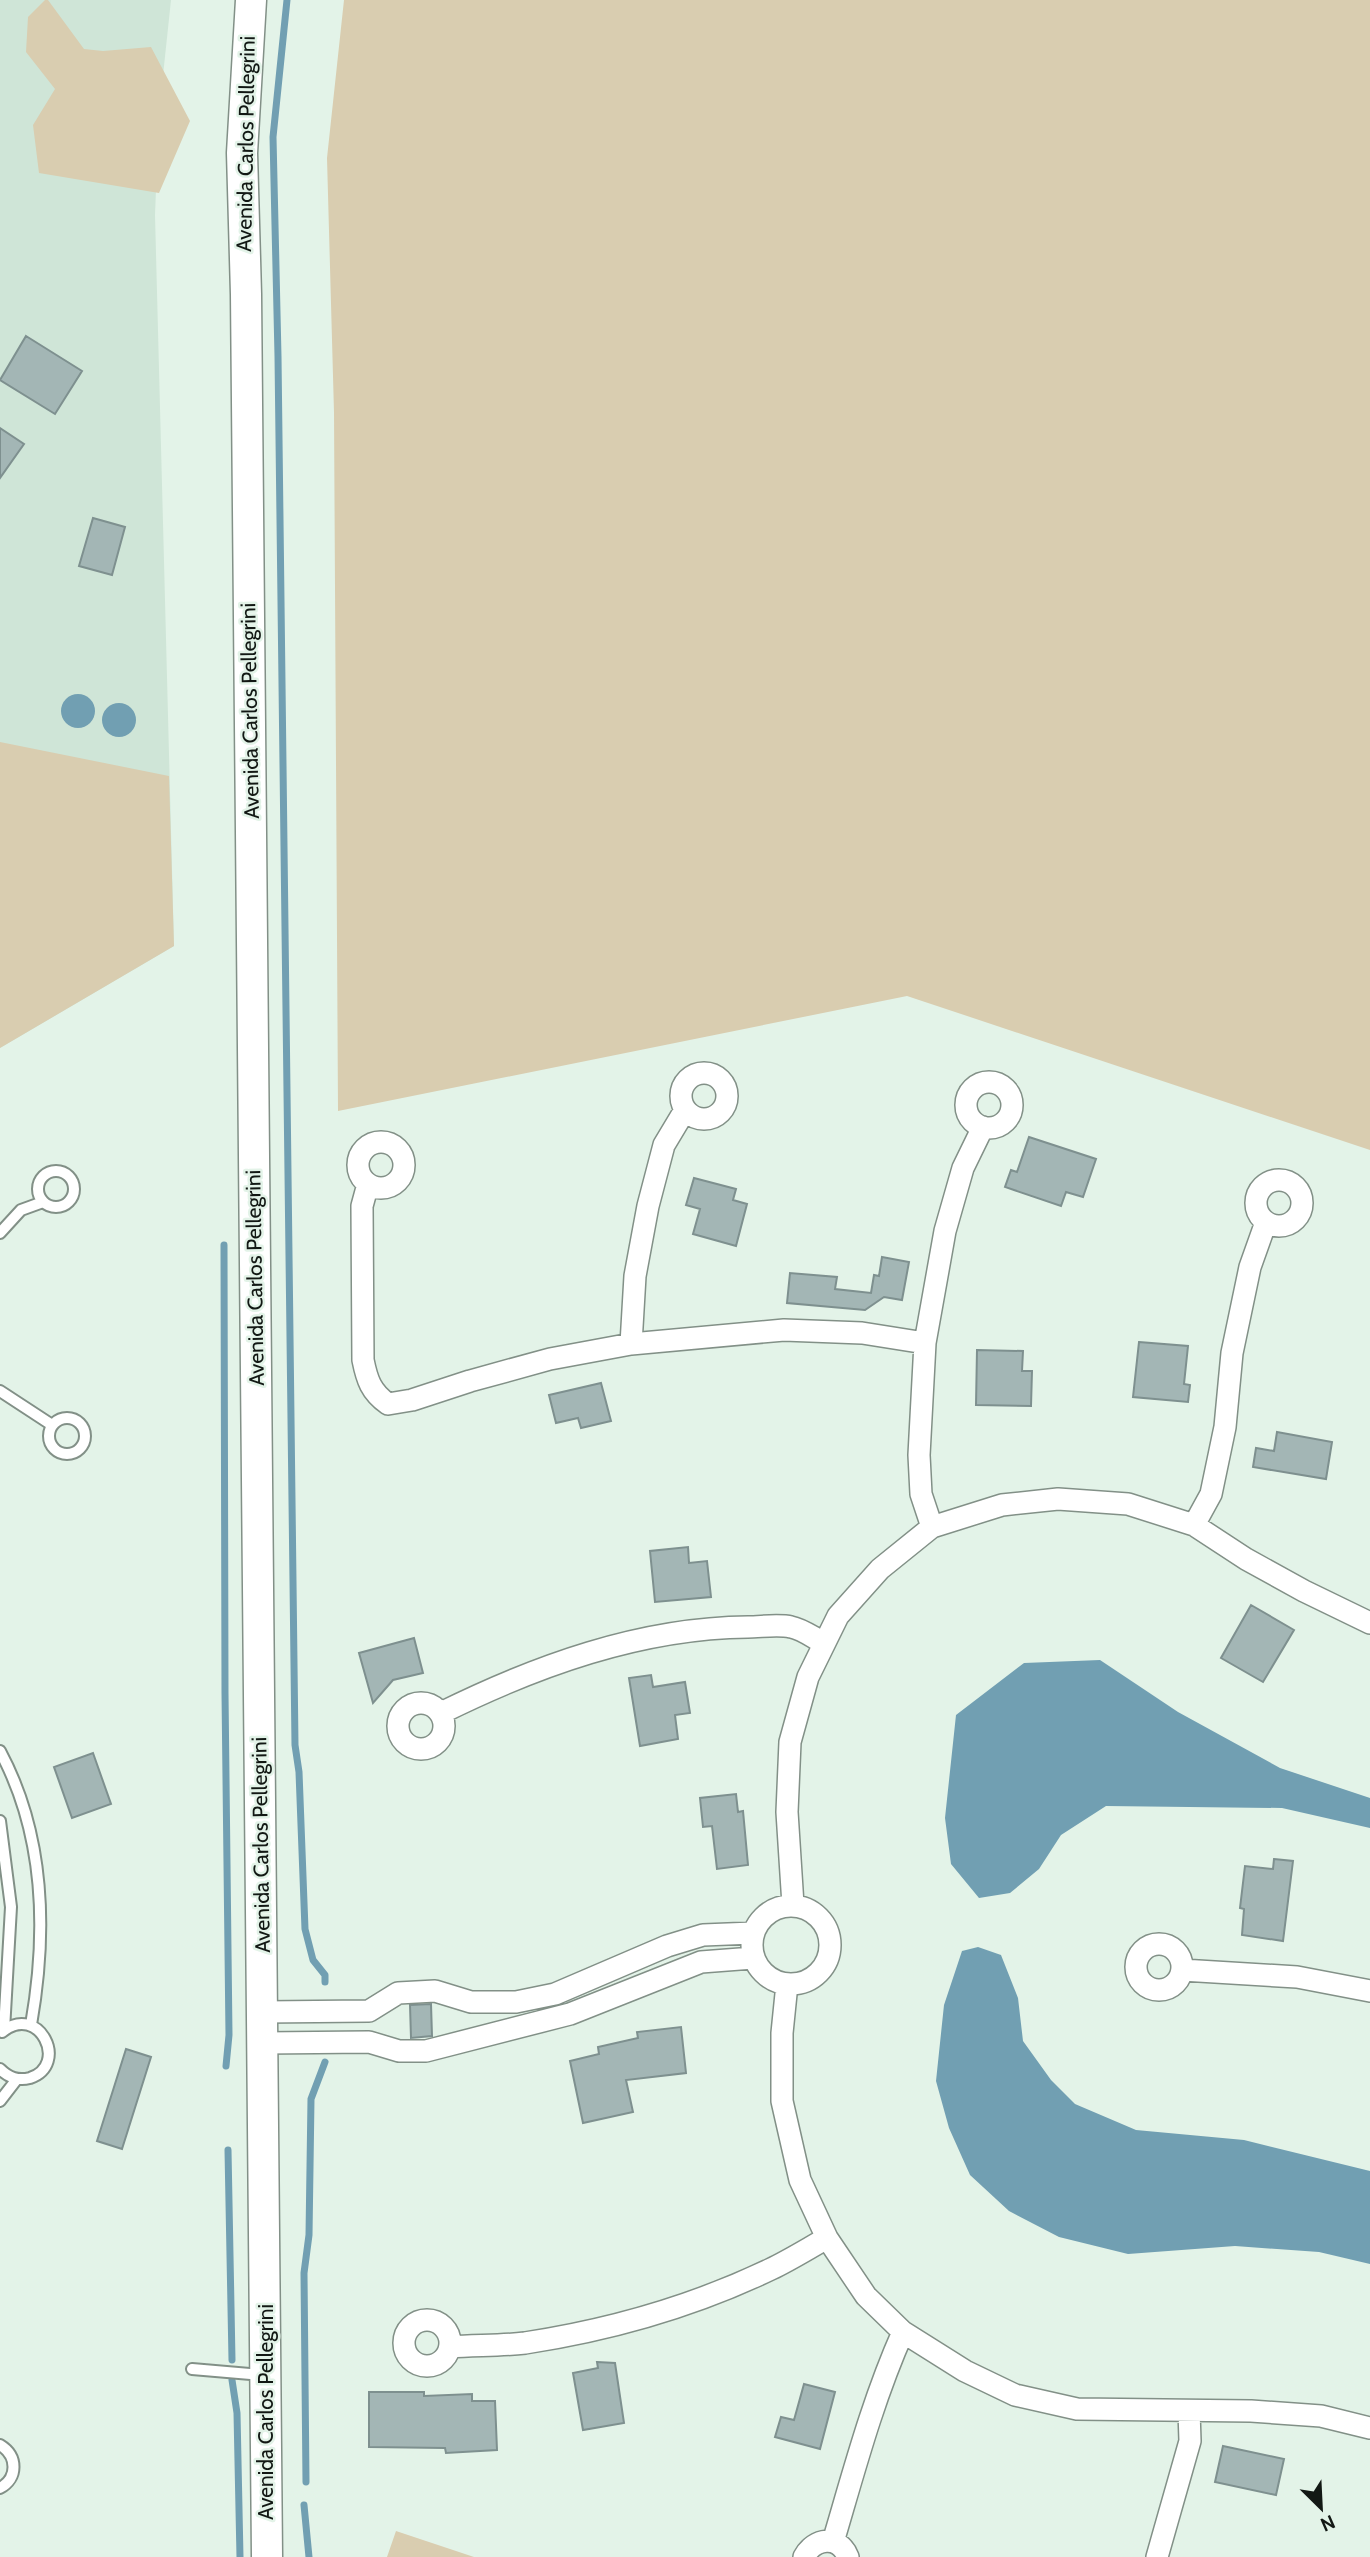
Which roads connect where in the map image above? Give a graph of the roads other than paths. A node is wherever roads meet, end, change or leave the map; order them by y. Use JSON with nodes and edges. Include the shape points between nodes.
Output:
{"nodes":[{"id":1,"x":251,"y":0,"type":"edge"},
{"id":2,"x":685,"y":1110,"type":"dead end"},
{"id":3,"x":983,"y":1127,"type":"dead end"},
{"id":4,"x":368,"y":1184,"type":"dead end"},
{"id":5,"x":43,"y":1202,"type":"dead end"},
{"id":6,"x":1266,"y":1222,"type":"dead end"},
{"id":7,"x":0,"y":1233,"type":"edge"},
{"id":8,"x":925,"y":1343,"type":"junction"},
{"id":9,"x":631,"y":1344,"type":"junction"},
{"id":10,"x":0,"y":1391,"type":"edge"},
{"id":11,"x":52,"y":1425,"type":"dead end"},
{"id":12,"x":1194,"y":1525,"type":"junction"},
{"id":13,"x":932,"y":1527,"type":"junction"},
{"id":14,"x":1370,"y":1623,"type":"edge"},
{"id":15,"x":824,"y":1643,"type":"junction"},
{"id":16,"x":441,"y":1713,"type":"dead end"},
{"id":17,"x":0,"y":1751,"type":"edge"},
{"id":18,"x":0,"y":1821,"type":"edge"},
{"id":19,"x":793,"y":1905,"type":"junction"},
{"id":20,"x":753,"y":1933,"type":"junction"},
{"id":21,"x":753,"y":1958,"type":"junction"},
{"id":22,"x":1182,"y":1970,"type":"dead end"},
{"id":23,"x":787,"y":1984,"type":"junction"},
{"id":24,"x":1370,"y":1991,"type":"edge"},
{"id":25,"x":471,"y":2002,"type":"junction"},
{"id":26,"x":369,"y":2011,"type":"junction"},
{"id":27,"x":263,"y":2012,"type":"junction"},
{"id":28,"x":31,"y":2025,"type":"junction"},
{"id":29,"x":2,"y":2032,"type":"edge"},
{"id":30,"x":474,"y":2039,"type":"junction"},
{"id":31,"x":369,"y":2042,"type":"junction"},
{"id":32,"x":263,"y":2043,"type":"junction"},
{"id":33,"x":0,"y":2069,"type":"edge"},
{"id":34,"x":17,"y":2079,"type":"junction"},
{"id":35,"x":0,"y":2101,"type":"edge"},
{"id":36,"x":827,"y":2238,"type":"junction"},
{"id":37,"x":903,"y":2332,"type":"junction"},
{"id":38,"x":450,"y":2347,"type":"dead end"},
{"id":39,"x":192,"y":2369,"type":"dead end"},
{"id":40,"x":265,"y":2376,"type":"junction"},
{"id":41,"x":1189,"y":2411,"type":"junction"},
{"id":42,"x":1370,"y":2428,"type":"edge"},
{"id":43,"x":0,"y":2445,"type":"edge"},
{"id":44,"x":0,"y":2488,"type":"edge"},
{"id":45,"x":841,"y":2549,"type":"edge"},
{"id":46,"x":267,"y":2557,"type":"edge"},
{"id":47,"x":804,"y":2557,"type":"edge"},
{"id":48,"x":1157,"y":2557,"type":"edge"}],
"edges":[{"from":1,"to":27,"type":"main road","name":"Avenida Carlos Pellegrini","via":[[242,153]]},
{"from":2,"to":9,"type":"street","via":[[664,1145],[648,1206],[635,1276]]},
{"from":3,"to":8,"type":"street","via":[[963,1168],[945,1231]]},
{"from":4,"to":9,"type":"street","via":[[362,1206],[363,1360],[375,1395],[388,1404],[550,1359]]},
{"from":5,"to":7,"type":"lane","via":[[21,1210]]},
{"from":6,"to":12,"type":"street","via":[[1250,1267],[1232,1353],[1225,1427],[1211,1494]]},
{"from":8,"to":9,"type":"street","via":[[862,1333],[784,1330]]},
{"from":8,"to":13,"type":"street","via":[[919,1455],[921,1494]]},
{"from":10,"to":11,"type":"lane"},
{"from":12,"to":13,"type":"street","via":[[1128,1504],[1058,1499],[1002,1505]]},
{"from":12,"to":14,"type":"street","via":[[1269,1572]]},
{"from":13,"to":15,"type":"street","via":[[880,1569],[838,1616]]},
{"from":15,"to":16,"type":"street","via":[[790,1627],[711,1627],[629,1641],[552,1664]]},
{"from":15,"to":19,"type":"street","via":[[808,1677],[790,1742]]},
{"from":17,"to":28,"type":"lane","via":[[33,1844],[42,1914]]},
{"from":18,"to":29,"type":"lane","via":[[11,1907]]},
{"from":19,"to":20,"type":"street","via":[[768,1912]]},
{"from":19,"to":23,"type":"street","via":[[817,1915],[830,1938],[830,1951],[818,1974],[807,1982]]},
{"from":20,"to":21,"type":"street"},
{"from":20,"to":25,"type":"street","via":[[703,1935],[667,1946],[555,1994],[516,2002]]},
{"from":21,"to":23,"type":"street","via":[[769,1978]]},
{"from":21,"to":30,"type":"street","via":[[701,1962],[570,2014]]},
{"from":22,"to":24,"type":"street","via":[[1297,1977]]},
{"from":23,"to":36,"type":"street","via":[[782,2101],[800,2180]]},
{"from":25,"to":26,"type":"street","via":[[435,1991],[398,1993]]},
{"from":25,"to":30,"type":"street"},
{"from":26,"to":27,"type":"street"},
{"from":26,"to":31,"type":"street"},
{"from":27,"to":32,"type":"main road","name":"Avenida Carlos Pellegrini"},
{"from":28,"to":29,"type":"lane","via":[[12,2025]]},
{"from":28,"to":34,"type":"lane","via":[[45,2037],[47,2063],[35,2076]]},
{"from":30,"to":31,"type":"street","via":[[426,2051],[399,2051]]},
{"from":31,"to":32,"type":"street"},
{"from":32,"to":40,"type":"main road","name":"Avenida Carlos Pellegrini"},
{"from":33,"to":34,"type":"lane"},
{"from":34,"to":35,"type":"lane"},
{"from":36,"to":37,"type":"street","via":[[866,2296]]},
{"from":36,"to":38,"type":"street","via":[[774,2268],[656,2314],[522,2343]]},
{"from":37,"to":41,"type":"street","via":[[965,2371],[1015,2395],[1077,2409]]},
{"from":37,"to":45,"type":"street","via":[[868,2424]]},
{"from":39,"to":40,"type":"lane"},
{"from":40,"to":46,"type":"main road","name":"Avenida Carlos Pellegrini"},
{"from":41,"to":42,"type":"street","via":[[1321,2416]]},
{"from":41,"to":48,"type":"street","via":[[1190,2441]]},
{"from":43,"to":44,"type":"lane","via":[[14,2464],[10,2479]]},
{"from":45,"to":47,"type":"street","via":[[826,2540],[813,2545]]}]}
